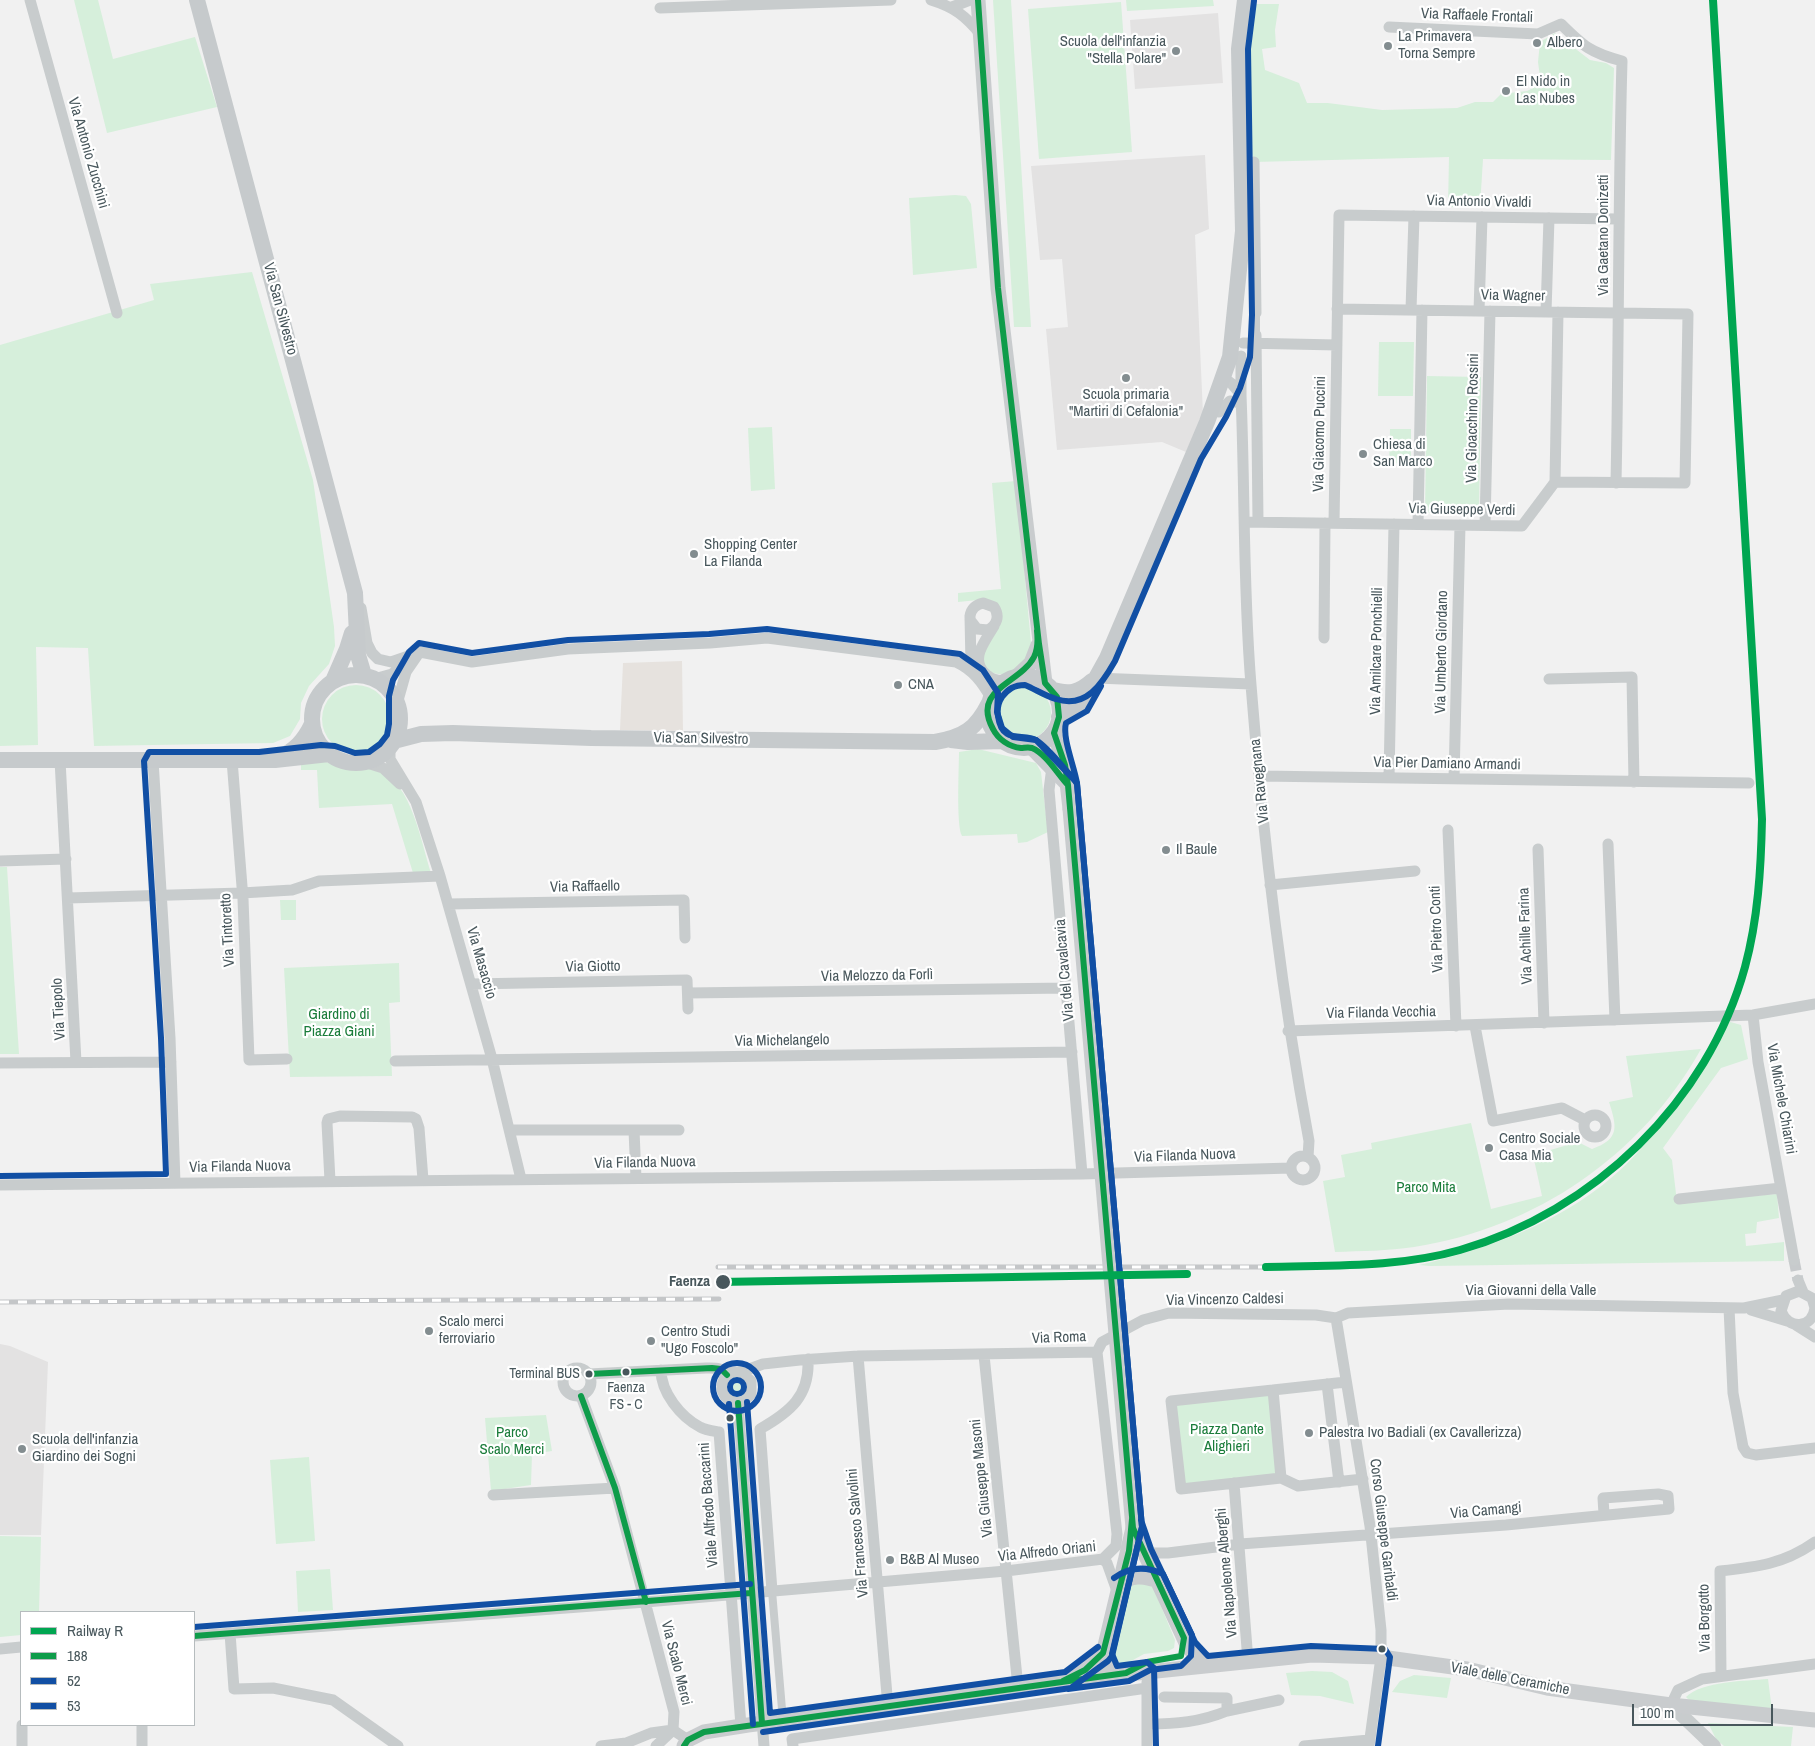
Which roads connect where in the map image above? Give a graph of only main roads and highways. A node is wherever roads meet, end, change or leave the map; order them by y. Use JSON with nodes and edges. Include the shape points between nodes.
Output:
{"nodes":[{"id":1,"x":197,"y":0,"type":"edge"},
{"id":2,"x":978,"y":0,"type":"edge"},
{"id":3,"x":1245,"y":0,"type":"edge"},
{"id":4,"x":1242,"y":252,"type":"junction"},
{"id":5,"x":1234,"y":390,"type":"junction"},
{"id":6,"x":1192,"y":455,"type":"junction"},
{"id":7,"x":356,"y":618,"type":"junction"},
{"id":8,"x":1038,"y":644,"type":"junction"},
{"id":9,"x":369,"y":677,"type":"junction"},
{"id":10,"x":1013,"y":678,"type":"junction"},
{"id":11,"x":1096,"y":678,"type":"junction"},
{"id":12,"x":333,"y":681,"type":"junction"},
{"id":13,"x":1048,"y":686,"type":"junction"},
{"id":14,"x":990,"y":701,"type":"junction"},
{"id":15,"x":398,"y":709,"type":"junction"},
{"id":16,"x":1060,"y":717,"type":"junction"},
{"id":17,"x":312,"y":724,"type":"junction"},
{"id":18,"x":453,"y":733,"type":"junction"},
{"id":19,"x":1054,"y":733,"type":"junction"},
{"id":20,"x":949,"y":740,"type":"junction"},
{"id":21,"x":1002,"y":741,"type":"junction"},
{"id":22,"x":392,"y":744,"type":"junction"},
{"id":23,"x":1031,"y":747,"type":"junction"},
{"id":24,"x":329,"y":754,"type":"junction"},
{"id":25,"x":0,"y":760,"type":"edge"},
{"id":26,"x":275,"y":760,"type":"junction"},
{"id":27,"x":1068,"y":786,"type":"junction"},
{"id":28,"x":1133,"y":1528,"type":"junction"},
{"id":29,"x":1158,"y":1581,"type":"junction"},
{"id":30,"x":1118,"y":1588,"type":"junction"},
{"id":31,"x":1184,"y":1638,"type":"junction"},
{"id":32,"x":1103,"y":1654,"type":"junction"},
{"id":33,"x":1205,"y":1665,"type":"junction"},
{"id":34,"x":1119,"y":1674,"type":"junction"},
{"id":35,"x":1069,"y":1680,"type":"junction"},
{"id":36,"x":1815,"y":1720,"type":"edge"},
{"id":37,"x":686,"y":1743,"type":"edge"}],
"edges":[{"from":1,"to":7,"type":"main road","name":"Via San Silvestro","via":[[355,593]]},
{"from":2,"to":8,"type":"main road","via":[[998,288]]},
{"from":3,"to":4,"type":"main road","name":"Via Ravegnana","via":[[1239,49],[1249,231]]},
{"from":4,"to":5,"type":"main road","name":"Via Ravegnana","via":[[1234,336]]},
{"from":4,"to":5,"type":"main road","name":"Via Ravegnana","via":[[1249,345]]},
{"from":5,"to":6,"type":"main road"},
{"from":5,"to":6,"type":"main road"},
{"from":6,"to":11,"type":"main road"},
{"from":7,"to":9,"type":"main road","name":"Via San Silvestro","via":[[358,656]]},
{"from":7,"to":12,"type":"main road","name":"Via San Silvestro","via":[[348,649]]},
{"from":8,"to":10,"type":"main road","via":[[1031,663]]},
{"from":8,"to":13,"type":"main road"},
{"from":9,"to":12,"type":"main road","via":[[352,675]]},
{"from":9,"to":15,"type":"main road","via":[[384,684]]},
{"from":10,"to":13,"type":"main road","via":[[1030,677]]},
{"from":10,"to":14,"type":"main road","via":[[1003,683]]},
{"from":11,"to":13,"type":"main road","via":[[1076,692],[1064,694]]},
{"from":11,"to":16,"type":"main road","via":[[1081,705]]},
{"from":12,"to":17,"type":"main road","via":[[315,701]]},
{"from":13,"to":16,"type":"main road","via":[[1057,697]]},
{"from":14,"to":20,"type":"main road","name":"Via San Silvestro","via":[[981,720],[964,734]]},
{"from":14,"to":21,"type":"main road","via":[[990,724]]},
{"from":15,"to":18,"type":"main road","name":"Via San Silvestro","via":[[410,722]]},
{"from":15,"to":22,"type":"main road","via":[[398,732]]},
{"from":16,"to":19,"type":"main road"},
{"from":17,"to":24,"type":"main road","via":[[319,744]]},
{"from":17,"to":26,"type":"main road","via":[[296,748]]},
{"from":18,"to":20,"type":"main road","name":"Via San Silvestro","via":[[591,738]]},
{"from":18,"to":22,"type":"main road","name":"Via San Silvestro","via":[[421,734]]},
{"from":19,"to":23,"type":"main road"},
{"from":19,"to":27,"type":"main road","name":"Via del Cavalcavia"},
{"from":20,"to":21,"type":"main road","name":"Via San Silvestro"},
{"from":21,"to":23,"type":"main road","via":[[1016,747]]},
{"from":22,"to":24,"type":"main road","via":[[384,753],[364,762],[343,761]]},
{"from":23,"to":27,"type":"main road"},
{"from":24,"to":26,"type":"main road"},
{"from":25,"to":26,"type":"main road"},
{"from":27,"to":28,"type":"main road","name":"Via del Cavalcavia","bridge":true},
{"from":28,"to":29,"type":"main road","name":"Via del Cavalcavia"},
{"from":28,"to":30,"type":"main road","name":"Via del Cavalcavia"},
{"from":29,"to":30,"type":"main road","via":[[1133,1577]]},
{"from":29,"to":31,"type":"main road","name":"Via del Cavalcavia"},
{"from":30,"to":32,"type":"main road","name":"Via del Cavalcavia"},
{"from":31,"to":33,"type":"main road","name":"Via del Cavalcavia","via":[[1191,1652]]},
{"from":31,"to":34,"type":"main road","via":[[1181,1656],[1147,1662]]},
{"from":32,"to":34,"type":"main road","via":[[1106,1667]]},
{"from":32,"to":35,"type":"main road"},
{"from":33,"to":34,"type":"main road","name":"Viale delle Ceramiche"},
{"from":33,"to":36,"type":"main road","name":"Viale delle Ceramiche","via":[[1312,1655],[1381,1657],[1467,1669],[1547,1688]]},
{"from":34,"to":35,"type":"main road","name":"Viale delle Ceramiche"},
{"from":35,"to":37,"type":"main road","name":"Viale delle Ceramiche","via":[[704,1732]]}]}
